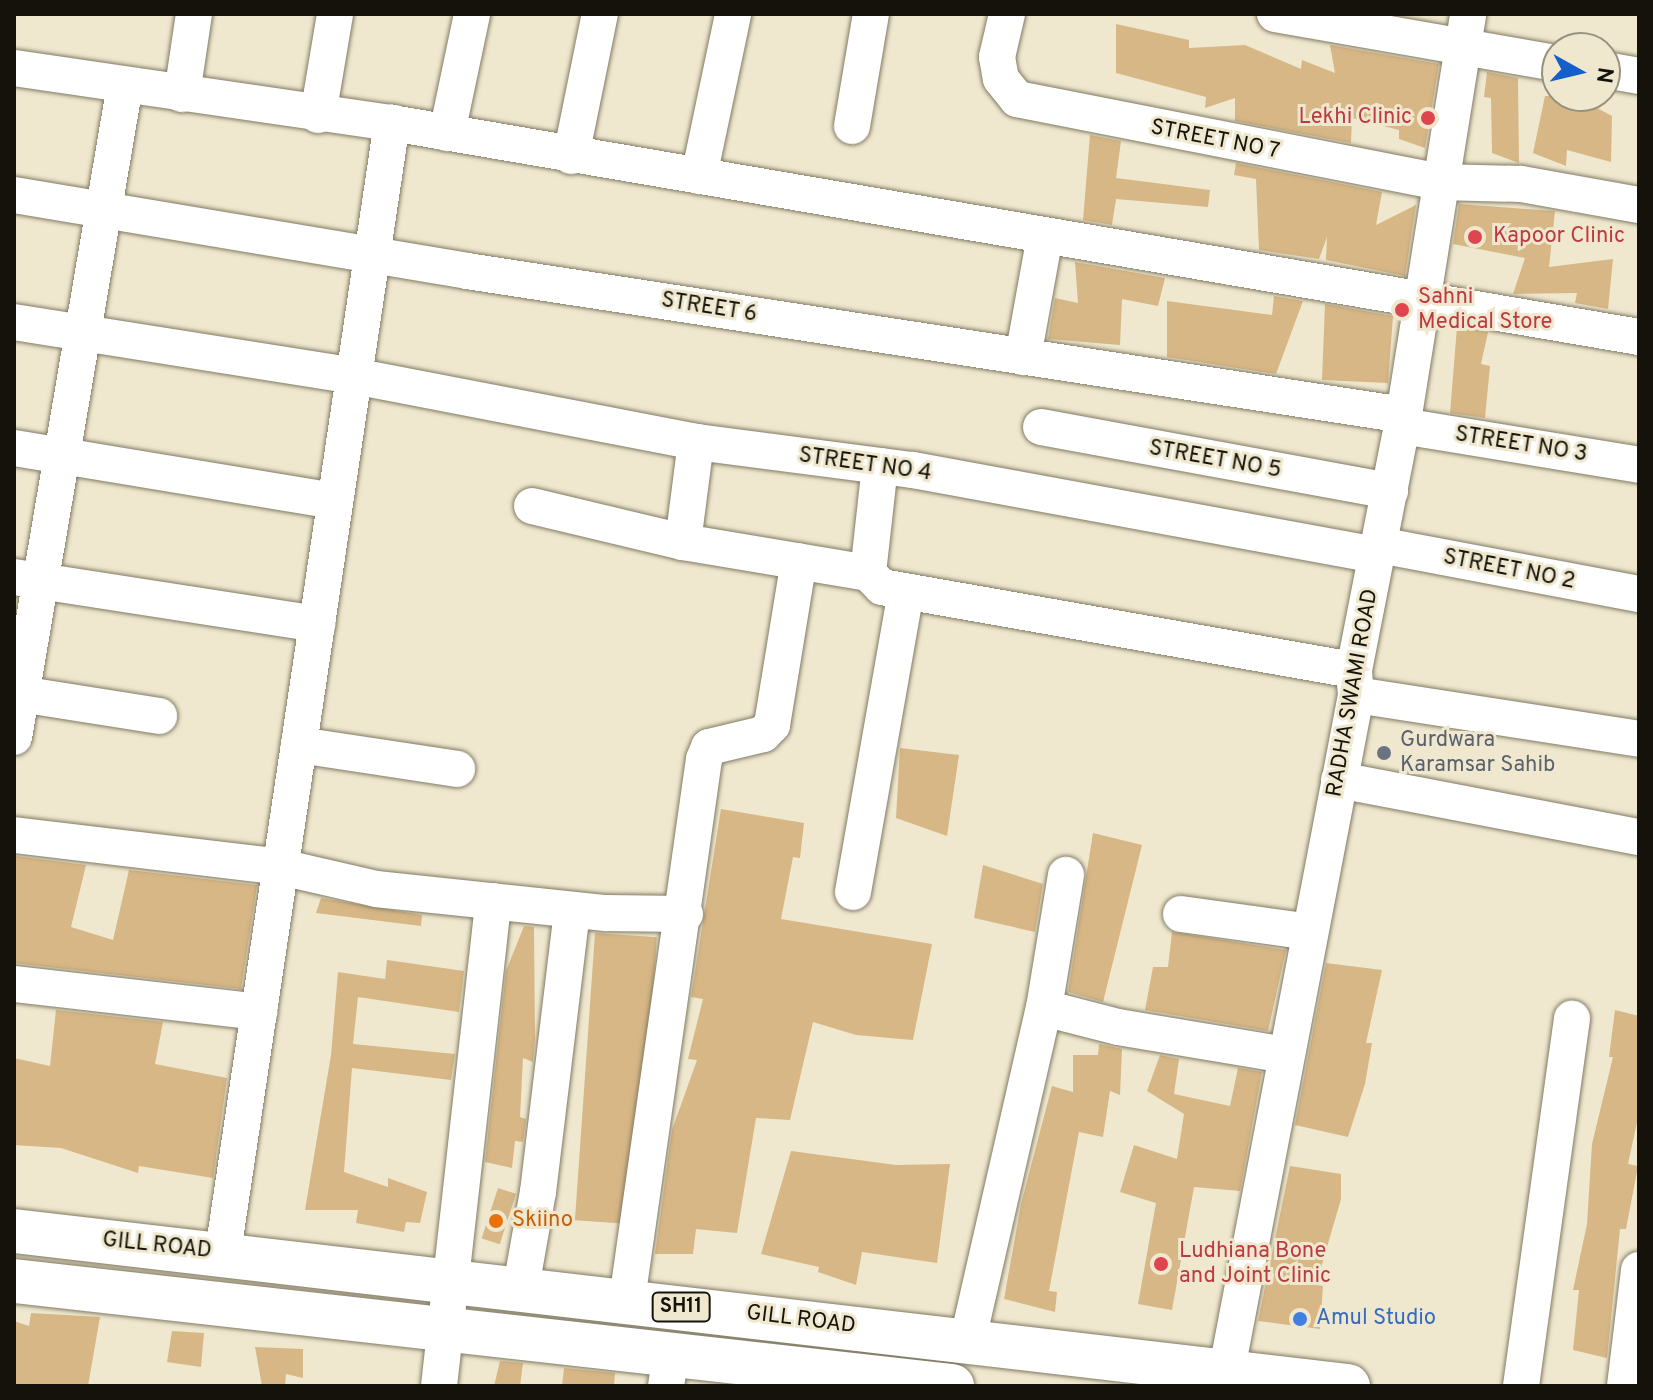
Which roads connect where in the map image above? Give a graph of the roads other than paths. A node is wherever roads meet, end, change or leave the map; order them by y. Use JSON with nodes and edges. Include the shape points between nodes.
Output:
{"nodes":[{"id":1,"x":194,"y":14,"type":"edge"},
{"id":2,"x":335,"y":14,"type":"edge"},
{"id":3,"x":472,"y":14,"type":"edge"},
{"id":4,"x":600,"y":14,"type":"edge"},
{"id":5,"x":733,"y":14,"type":"edge"},
{"id":6,"x":871,"y":14,"type":"edge"},
{"id":7,"x":1007,"y":14,"type":"edge"},
{"id":8,"x":1275,"y":14,"type":"edge"},
{"id":9,"x":1465,"y":31,"type":"edge"},
{"id":10,"x":1541,"y":57,"type":"edge"},
{"id":11,"x":14,"y":68,"type":"edge"},
{"id":12,"x":125,"y":85,"type":"junction"},
{"id":13,"x":182,"y":94,"type":"junction"},
{"id":14,"x":318,"y":115,"type":"junction"},
{"id":15,"x":392,"y":123,"type":"junction"},
{"id":16,"x":852,"y":126,"type":"dead end"},
{"id":17,"x":447,"y":133,"type":"junction"},
{"id":18,"x":571,"y":156,"type":"junction"},
{"id":19,"x":699,"y":176,"type":"junction"},
{"id":20,"x":1439,"y":182,"type":"junction"},
{"id":21,"x":14,"y":195,"type":"edge"},
{"id":22,"x":1639,"y":205,"type":"edge"},
{"id":23,"x":104,"y":210,"type":"junction"},
{"id":24,"x":1045,"y":236,"type":"junction"},
{"id":25,"x":372,"y":255,"type":"junction"},
{"id":26,"x":1423,"y":298,"type":"junction"},
{"id":27,"x":14,"y":322,"type":"edge"},
{"id":28,"x":83,"y":333,"type":"junction"},
{"id":29,"x":1639,"y":337,"type":"edge"},
{"id":30,"x":1023,"y":357,"type":"junction"},
{"id":31,"x":354,"y":376,"type":"junction"},
{"id":32,"x":1403,"y":420,"type":"junction"},
{"id":33,"x":1041,"y":427,"type":"dead end"},
{"id":34,"x":696,"y":442,"type":"junction"},
{"id":35,"x":14,"y":448,"type":"edge"},
{"id":36,"x":62,"y":457,"type":"junction"},
{"id":37,"x":1639,"y":465,"type":"edge"},
{"id":38,"x":880,"y":466,"type":"junction"},
{"id":39,"x":1390,"y":491,"type":"junction"},
{"id":40,"x":335,"y":501,"type":"junction"},
{"id":41,"x":532,"y":506,"type":"dead end"},
{"id":42,"x":683,"y":542,"type":"junction"},
{"id":43,"x":1378,"y":550,"type":"junction"},
{"id":44,"x":799,"y":561,"type":"junction"},
{"id":45,"x":868,"y":573,"type":"junction"},
{"id":46,"x":27,"y":579,"type":"edge"},
{"id":47,"x":906,"y":592,"type":"junction"},
{"id":48,"x":1639,"y":594,"type":"edge"},
{"id":49,"x":317,"y":624,"type":"junction"},
{"id":50,"x":1355,"y":683,"type":"junction"},
{"id":51,"x":18,"y":694,"type":"edge"},
{"id":52,"x":159,"y":716,"type":"dead end"},
{"id":53,"x":14,"y":737,"type":"edge"},
{"id":54,"x":1639,"y":739,"type":"edge"},
{"id":55,"x":299,"y":745,"type":"junction"},
{"id":56,"x":457,"y":769,"type":"dead end"},
{"id":57,"x":1339,"y":780,"type":"junction"},
{"id":58,"x":14,"y":835,"type":"edge"},
{"id":59,"x":1639,"y":837,"type":"edge"},
{"id":60,"x":281,"y":867,"type":"junction"},
{"id":61,"x":1066,"y":875,"type":"dead end"},
{"id":62,"x":853,"y":892,"type":"dead end"},
{"id":63,"x":493,"y":901,"type":"junction"},
{"id":64,"x":572,"y":910,"type":"junction"},
{"id":65,"x":685,"y":914,"type":"junction"},
{"id":66,"x":1181,"y":914,"type":"dead end"},
{"id":67,"x":1310,"y":932,"type":"junction"},
{"id":68,"x":14,"y":984,"type":"edge"},
{"id":69,"x":1044,"y":1008,"type":"junction"},
{"id":70,"x":259,"y":1012,"type":"junction"},
{"id":71,"x":1572,"y":1019,"type":"dead end"},
{"id":72,"x":1286,"y":1055,"type":"junction"},
{"id":73,"x":14,"y":1231,"type":"edge"},
{"id":74,"x":223,"y":1252,"type":"junction"},
{"id":75,"x":1639,"y":1270,"type":"edge"},
{"id":76,"x":14,"y":1281,"type":"edge"},
{"id":77,"x":451,"y":1282,"type":"junction"},
{"id":78,"x":521,"y":1287,"type":"junction"},
{"id":79,"x":627,"y":1300,"type":"junction"},
{"id":80,"x":447,"y":1330,"type":"junction"},
{"id":81,"x":968,"y":1339,"type":"junction"},
{"id":82,"x":1227,"y":1369,"type":"junction"},
{"id":83,"x":669,"y":1370,"type":"edge"},
{"id":84,"x":439,"y":1386,"type":"edge"},
{"id":85,"x":952,"y":1386,"type":"edge"},
{"id":86,"x":1348,"y":1386,"type":"edge"},
{"id":87,"x":1521,"y":1386,"type":"edge"},
{"id":88,"x":1625,"y":1386,"type":"edge"}],
"edges":[{"from":1,"to":13,"type":"street"},
{"from":2,"to":14,"type":"street"},
{"from":3,"to":17,"type":"street"},
{"from":4,"to":18,"type":"street"},
{"from":5,"to":19,"type":"street"},
{"from":6,"to":16,"type":"street"},
{"from":7,"to":20,"type":"street","name":"STREET NO 7","via":[[997,57],[1001,79],[1017,99]]},
{"from":8,"to":9,"type":"street"},
{"from":9,"to":10,"type":"street"},
{"from":9,"to":20,"type":"street","name":"RADHA SWAMI ROAD"},
{"from":11,"to":12,"type":"street"},
{"from":12,"to":13,"type":"street"},
{"from":12,"to":23,"type":"street"},
{"from":13,"to":14,"type":"street"},
{"from":14,"to":15,"type":"street"},
{"from":15,"to":17,"type":"street"},
{"from":15,"to":25,"type":"street"},
{"from":17,"to":18,"type":"street"},
{"from":18,"to":19,"type":"street"},
{"from":19,"to":24,"type":"street"},
{"from":20,"to":22,"type":"street","via":[[1521,184]]},
{"from":20,"to":26,"type":"street","name":"RADHA SWAMI ROAD"},
{"from":21,"to":23,"type":"street","name":"STREET 6"},
{"from":23,"to":25,"type":"street","name":"STREET 6"},
{"from":23,"to":28,"type":"street"},
{"from":24,"to":26,"type":"street"},
{"from":24,"to":30,"type":"street"},
{"from":25,"to":30,"type":"street","name":"STREET 6"},
{"from":25,"to":31,"type":"street"},
{"from":26,"to":29,"type":"street"},
{"from":26,"to":32,"type":"street","name":"RADHA SWAMI ROAD"},
{"from":27,"to":28,"type":"street","name":"STREET NO 4"},
{"from":28,"to":31,"type":"street","name":"STREET NO 4"},
{"from":28,"to":36,"type":"street"},
{"from":30,"to":32,"type":"street","name":"STREET 6"},
{"from":31,"to":34,"type":"street","name":"STREET NO 4"},
{"from":31,"to":40,"type":"street"},
{"from":32,"to":37,"type":"street","name":"STREET NO 3"},
{"from":32,"to":39,"type":"street","name":"RADHA SWAMI ROAD"},
{"from":33,"to":39,"type":"street","name":"STREET NO 5"},
{"from":34,"to":38,"type":"street","name":"STREET NO 4"},
{"from":34,"to":42,"type":"street"},
{"from":35,"to":36,"type":"street"},
{"from":36,"to":40,"type":"street"},
{"from":36,"to":46,"type":"street"},
{"from":38,"to":43,"type":"street","name":"STREET NO 4"},
{"from":38,"to":45,"type":"street"},
{"from":39,"to":43,"type":"street","name":"RADHA SWAMI ROAD"},
{"from":40,"to":49,"type":"street"},
{"from":41,"to":42,"type":"street"},
{"from":42,"to":44,"type":"street"},
{"from":43,"to":48,"type":"street","name":"STREET NO 2"},
{"from":43,"to":50,"type":"street","name":"RADHA SWAMI ROAD"},
{"from":44,"to":45,"type":"street"},
{"from":44,"to":65,"type":"street","via":[[772,725],[763,734],[709,747],[704,759]]},
{"from":45,"to":47,"type":"street","via":[[882,587]]},
{"from":46,"to":49,"type":"street"},
{"from":46,"to":51,"type":"street"},
{"from":47,"to":50,"type":"street"},
{"from":47,"to":62,"type":"street"},
{"from":49,"to":55,"type":"street"},
{"from":50,"to":54,"type":"street"},
{"from":50,"to":57,"type":"street","name":"RADHA SWAMI ROAD"},
{"from":51,"to":52,"type":"street"},
{"from":51,"to":53,"type":"street"},
{"from":55,"to":56,"type":"street"},
{"from":55,"to":60,"type":"street"},
{"from":57,"to":59,"type":"street"},
{"from":57,"to":67,"type":"street","name":"RADHA SWAMI ROAD"},
{"from":58,"to":60,"type":"street"},
{"from":60,"to":63,"type":"street","via":[[376,889]]},
{"from":60,"to":70,"type":"street"},
{"from":61,"to":69,"type":"street"},
{"from":63,"to":64,"type":"street"},
{"from":63,"to":77,"type":"street"},
{"from":64,"to":65,"type":"street"},
{"from":64,"to":78,"type":"street","via":[[538,1192]]},
{"from":65,"to":79,"type":"street"},
{"from":66,"to":67,"type":"street"},
{"from":67,"to":72,"type":"street","name":"RADHA SWAMI ROAD"},
{"from":68,"to":70,"type":"street"},
{"from":69,"to":72,"type":"street","via":[[1118,1027]]},
{"from":69,"to":81,"type":"street"},
{"from":70,"to":74,"type":"street"},
{"from":71,"to":87,"type":"street"},
{"from":72,"to":82,"type":"street","name":"RADHA SWAMI ROAD"},
{"from":73,"to":74,"type":"main road","name":"GILL ROAD","number":"SH11"},
{"from":74,"to":77,"type":"main road","name":"GILL ROAD","number":"SH11"},
{"from":75,"to":88,"type":"street"},
{"from":76,"to":80,"type":"main road","number":"SH11"},
{"from":77,"to":78,"type":"main road","name":"GILL ROAD","number":"SH11"},
{"from":77,"to":80,"type":"street"},
{"from":78,"to":79,"type":"main road","name":"GILL ROAD","number":"SH11"},
{"from":79,"to":81,"type":"main road","name":"GILL ROAD","number":"SH11"},
{"from":80,"to":83,"type":"main road","number":"SH11"},
{"from":80,"to":84,"type":"street"},
{"from":81,"to":82,"type":"main road","name":"GILL ROAD","number":"SH11"},
{"from":82,"to":86,"type":"main road","name":"GILL ROAD","number":"SH11"},
{"from":83,"to":85,"type":"main road","number":"SH11"}]}
